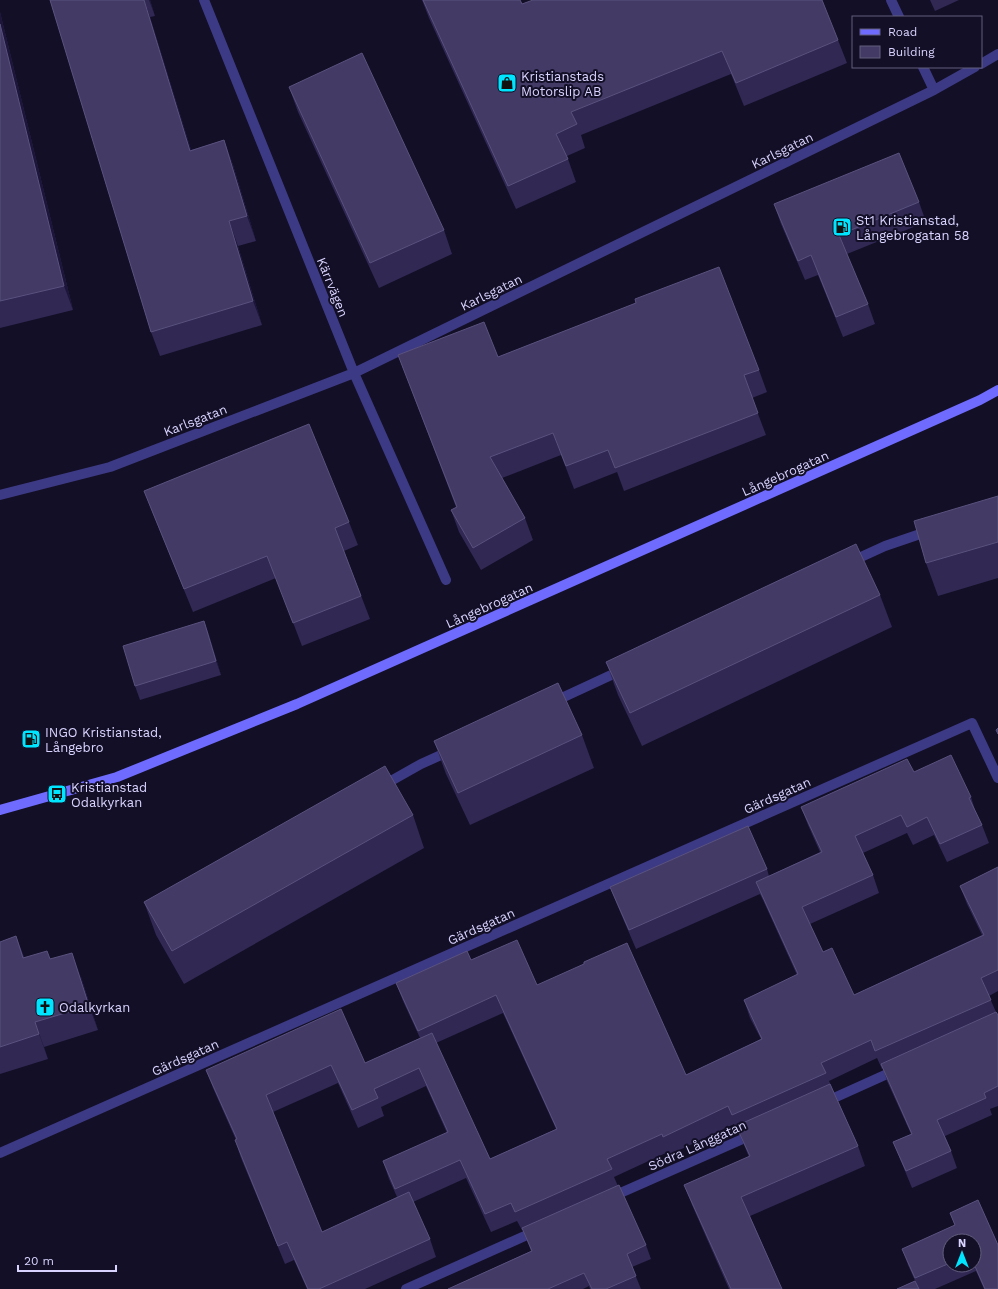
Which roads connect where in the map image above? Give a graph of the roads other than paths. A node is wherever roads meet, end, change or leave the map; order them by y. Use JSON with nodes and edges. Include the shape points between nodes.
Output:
{"nodes":[{"id":1,"x":204,"y":0,"type":"edge"},
{"id":2,"x":891,"y":0,"type":"edge"},
{"id":3,"x":899,"y":16,"type":"edge"},
{"id":4,"x":998,"y":54,"type":"edge"},
{"id":5,"x":982,"y":63,"type":"edge"},
{"id":6,"x":923,"y":68,"type":"edge"},
{"id":7,"x":973,"y":68,"type":"edge"},
{"id":8,"x":934,"y":90,"type":"junction"},
{"id":9,"x":354,"y":373,"type":"junction"},
{"id":10,"x":998,"y":390,"type":"edge"},
{"id":11,"x":998,"y":397,"type":"edge"},
{"id":12,"x":980,"y":400,"type":"junction"},
{"id":13,"x":0,"y":495,"type":"edge"},
{"id":14,"x":938,"y":529,"type":"edge"},
{"id":15,"x":842,"y":566,"type":"edge"},
{"id":16,"x":446,"y":580,"type":"dead end"},
{"id":17,"x":628,"y":667,"type":"edge"},
{"id":18,"x":543,"y":707,"type":"edge"},
{"id":19,"x":464,"y":744,"type":"edge"},
{"id":20,"x":998,"y":778,"type":"edge"},
{"id":21,"x":374,"y":790,"type":"edge"},
{"id":22,"x":0,"y":810,"type":"edge"},
{"id":23,"x":903,"y":1066,"type":"edge"},
{"id":24,"x":816,"y":1106,"type":"edge"},
{"id":25,"x":765,"y":1128,"type":"edge"},
{"id":26,"x":0,"y":1153,"type":"edge"},
{"id":27,"x":599,"y":1203,"type":"edge"},
{"id":28,"x":542,"y":1228,"type":"edge"},
{"id":29,"x":406,"y":1289,"type":"edge"}],
"edges":[{"from":1,"to":9,"type":"street","name":"Kärrvägen"},
{"from":2,"to":3,"type":"street"},
{"from":4,"to":5,"type":"street"},
{"from":6,"to":8,"type":"street"},
{"from":7,"to":8,"type":"street","name":"Karlsgatan"},
{"from":8,"to":9,"type":"street","name":"Karlsgatan"},
{"from":9,"to":13,"type":"street","name":"Karlsgatan","via":[[110,467]]},
{"from":9,"to":16,"type":"street","name":"Kärrvägen"},
{"from":10,"to":12,"type":"main road","name":"Långebrogatan"},
{"from":11,"to":12,"type":"main road","name":"Långebrogatan"},
{"from":12,"to":22,"type":"main road","name":"Långebrogatan","via":[[298,704],[118,777]]},
{"from":14,"to":15,"type":"street","via":[[885,546]]},
{"from":17,"to":18,"type":"street"},
{"from":19,"to":21,"type":"street"},
{"from":20,"to":26,"type":"street","name":"Gärdsgatan","via":[[972,723]]},
{"from":23,"to":24,"type":"street"},
{"from":25,"to":27,"type":"street","name":"Södra Långgatan"},
{"from":28,"to":29,"type":"street"}]}
